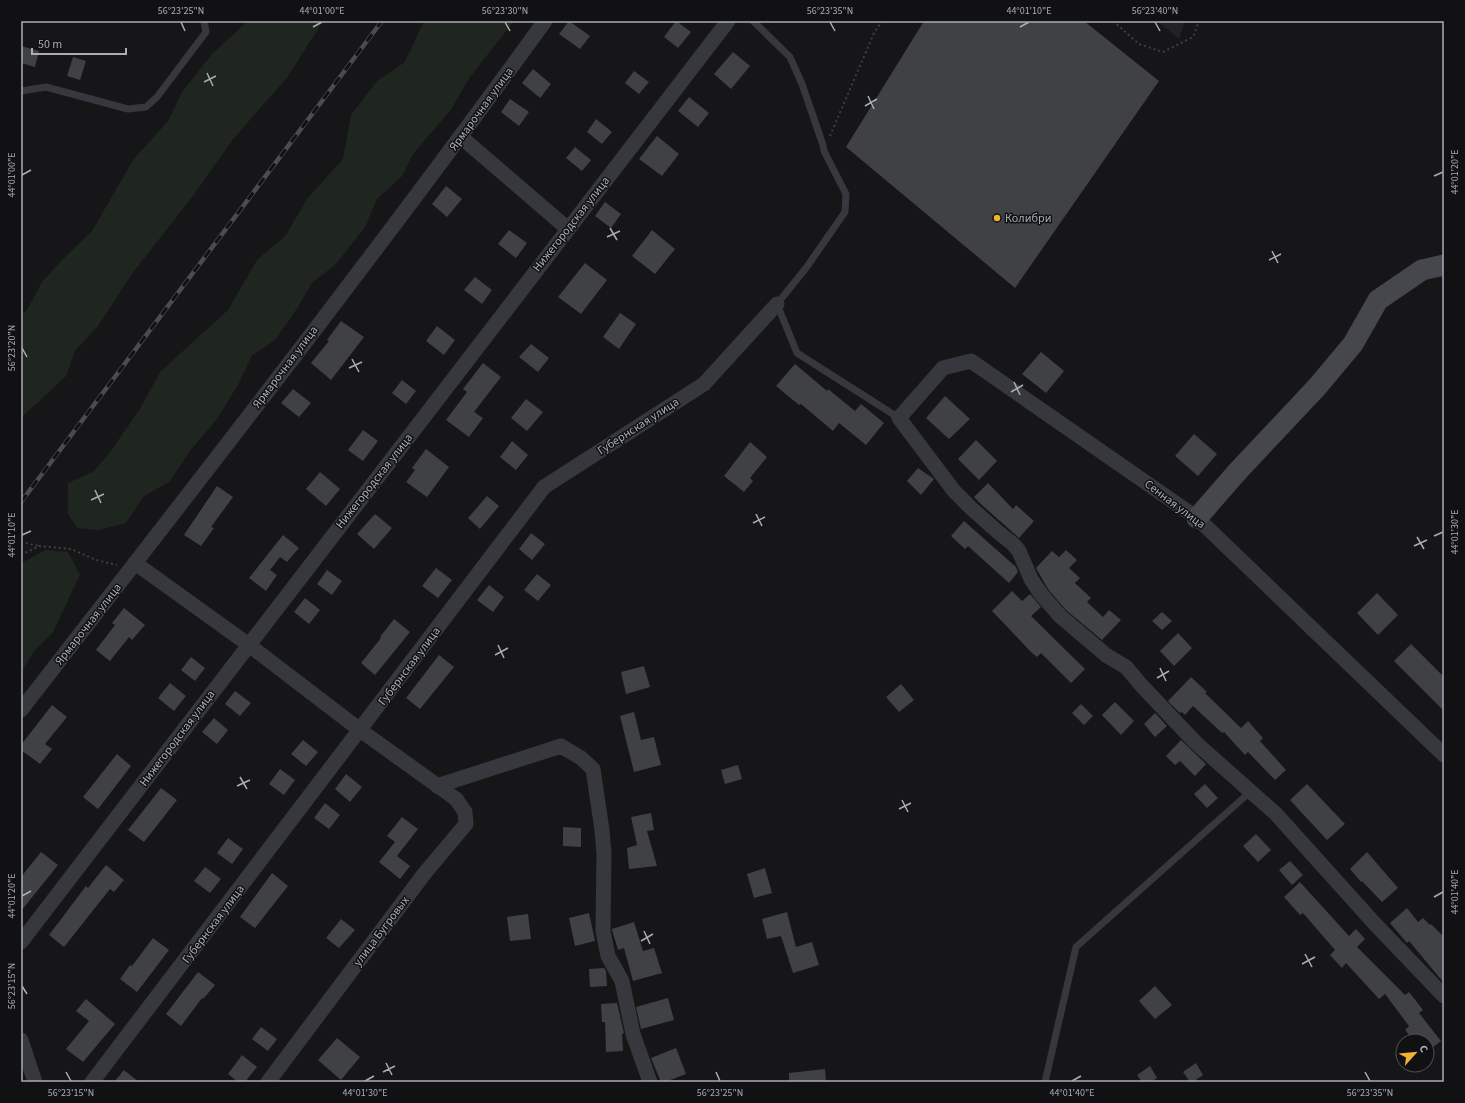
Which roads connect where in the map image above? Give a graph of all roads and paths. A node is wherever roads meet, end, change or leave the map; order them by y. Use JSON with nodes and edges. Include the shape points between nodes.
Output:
{"nodes":[{"id":1,"x":204,"y":21,"type":"edge"},
{"id":2,"x":546,"y":21,"type":"edge"},
{"id":3,"x":728,"y":21,"type":"edge"},
{"id":4,"x":753,"y":21,"type":"edge"},
{"id":5,"x":882,"y":21,"type":"edge"},
{"id":6,"x":1113,"y":21,"type":"edge"},
{"id":7,"x":1199,"y":21,"type":"edge"},
{"id":8,"x":21,"y":91,"type":"edge"},
{"id":9,"x":461,"y":137,"type":"junction"},
{"id":10,"x":824,"y":151,"type":"junction"},
{"id":11,"x":568,"y":229,"type":"junction"},
{"id":12,"x":1444,"y":265,"type":"edge"},
{"id":13,"x":777,"y":304,"type":"junction"},
{"id":14,"x":899,"y":418,"type":"junction"},
{"id":15,"x":1197,"y":518,"type":"junction"},
{"id":16,"x":21,"y":542,"type":"edge"},
{"id":17,"x":39,"y":546,"type":"junction"},
{"id":18,"x":21,"y":555,"type":"edge"},
{"id":19,"x":135,"y":563,"type":"junction"},
{"id":20,"x":249,"y":644,"type":"junction"},
{"id":21,"x":21,"y":710,"type":"edge"},
{"id":22,"x":360,"y":730,"type":"junction"},
{"id":23,"x":1444,"y":755,"type":"edge"},
{"id":24,"x":437,"y":786,"type":"junction"},
{"id":25,"x":1250,"y":792,"type":"junction"},
{"id":26,"x":21,"y":942,"type":"edge"},
{"id":27,"x":1444,"y":996,"type":"edge"},
{"id":28,"x":21,"y":1040,"type":"edge"},
{"id":29,"x":35,"y":1082,"type":"edge"},
{"id":30,"x":92,"y":1082,"type":"edge"},
{"id":31,"x":268,"y":1082,"type":"edge"},
{"id":32,"x":650,"y":1082,"type":"edge"},
{"id":33,"x":1045,"y":1082,"type":"edge"}],
"edges":[{"from":1,"to":8,"type":"lane","via":[[206,32],[158,97],[146,107],[128,109],[46,88]]},
{"from":2,"to":9,"type":"street","name":"Ярмарочная улица"},
{"from":3,"to":11,"type":"street","name":"Нижегородская улица"},
{"from":4,"to":10,"type":"lane","via":[[790,56]]},
{"from":5,"to":10,"type":"path","via":[[874,33]]},
{"from":6,"to":7,"type":"path","via":[[1139,44],[1163,52],[1194,37]]},
{"from":9,"to":11,"type":"street"},
{"from":9,"to":19,"type":"street","name":"Ярмарочная улица"},
{"from":10,"to":13,"type":"lane","via":[[846,194],[844,212],[806,268]]},
{"from":11,"to":20,"type":"street","name":"Нижегородская улица"},
{"from":12,"to":15,"type":"street","via":[[1422,270],[1378,300],[1353,344]]},
{"from":13,"to":14,"type":"lane","via":[[797,353]]},
{"from":13,"to":22,"type":"street","name":"Губернская улица","via":[[704,384],[544,487]]},
{"from":14,"to":15,"type":"street","name":"Сенная улица","via":[[943,368],[971,361]]},
{"from":14,"to":25,"type":"street","via":[[954,491],[1019,551],[1031,579],[1060,616],[1106,655],[1126,667],[1196,743]]},
{"from":15,"to":23,"type":"street","name":"Сенная улица"},
{"from":16,"to":17,"type":"path"},
{"from":17,"to":18,"type":"path"},
{"from":17,"to":19,"type":"path","via":[[70,549],[96,560],[119,565]]},
{"from":19,"to":20,"type":"street","name":"улица Бугровых"},
{"from":19,"to":21,"type":"street","name":"Ярмарочная улица"},
{"from":20,"to":22,"type":"street","name":"улица Бугровых"},
{"from":20,"to":26,"type":"street","name":"Нижегородская улица"},
{"from":22,"to":24,"type":"street","name":"улица Бугровых"},
{"from":22,"to":30,"type":"street","name":"Губернская улица"},
{"from":24,"to":31,"type":"street","name":"улица Бугровых","via":[[456,799],[465,812],[466,824],[424,874]]},
{"from":24,"to":32,"type":"street","via":[[561,746],[593,769],[604,853],[603,931],[608,956],[622,981],[633,1034]]},
{"from":25,"to":27,"type":"street","via":[[1276,814]]},
{"from":25,"to":33,"type":"lane","via":[[1076,946]]},
{"from":28,"to":29,"type":"street"}]}
